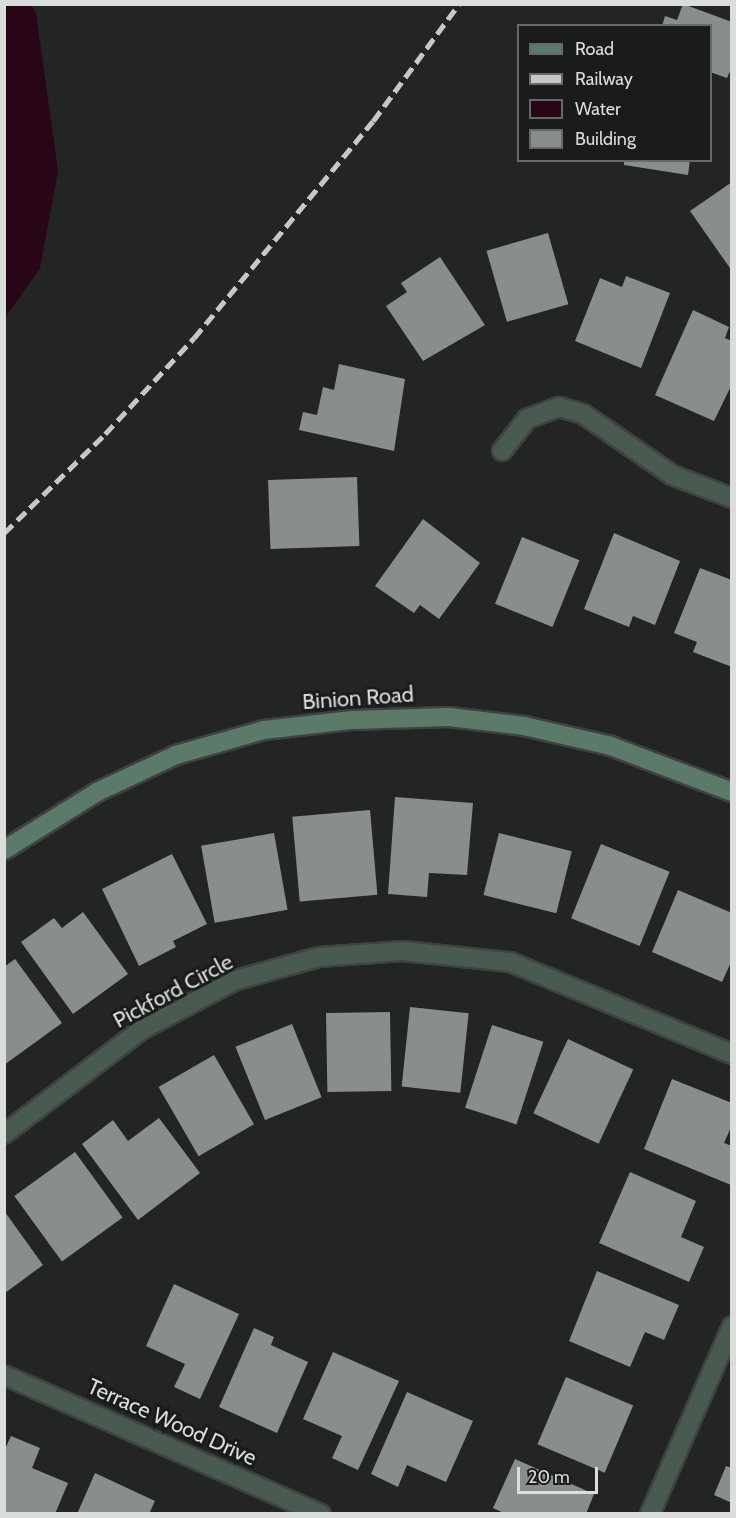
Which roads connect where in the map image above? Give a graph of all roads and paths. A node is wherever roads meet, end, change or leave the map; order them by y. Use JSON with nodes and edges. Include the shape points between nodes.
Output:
{"nodes":[{"id":1,"x":502,"y":451,"type":"dead end"},
{"id":2,"x":732,"y":498,"type":"edge"},
{"id":3,"x":732,"y":792,"type":"edge"},
{"id":4,"x":4,"y":850,"type":"edge"},
{"id":5,"x":732,"y":1054,"type":"edge"},
{"id":6,"x":4,"y":1134,"type":"edge"},
{"id":7,"x":732,"y":1326,"type":"edge"},
{"id":8,"x":4,"y":1375,"type":"edge"},
{"id":9,"x":321,"y":1514,"type":"edge"},
{"id":10,"x":650,"y":1514,"type":"edge"}],
"edges":[{"from":1,"to":2,"type":"street","via":[[526,419],[559,407],[583,414],[672,475]]},
{"from":3,"to":4,"type":"main road","name":"Binion Road","via":[[610,746],[524,726],[449,717],[352,720],[264,730],[176,755],[97,792]]},
{"from":5,"to":6,"type":"street","name":"Pickford Circle","via":[[510,962],[402,951],[319,957],[236,980],[141,1030]]},
{"from":7,"to":10,"type":"street"},
{"from":8,"to":9,"type":"street","name":"Terrace Wood Drive"}]}
